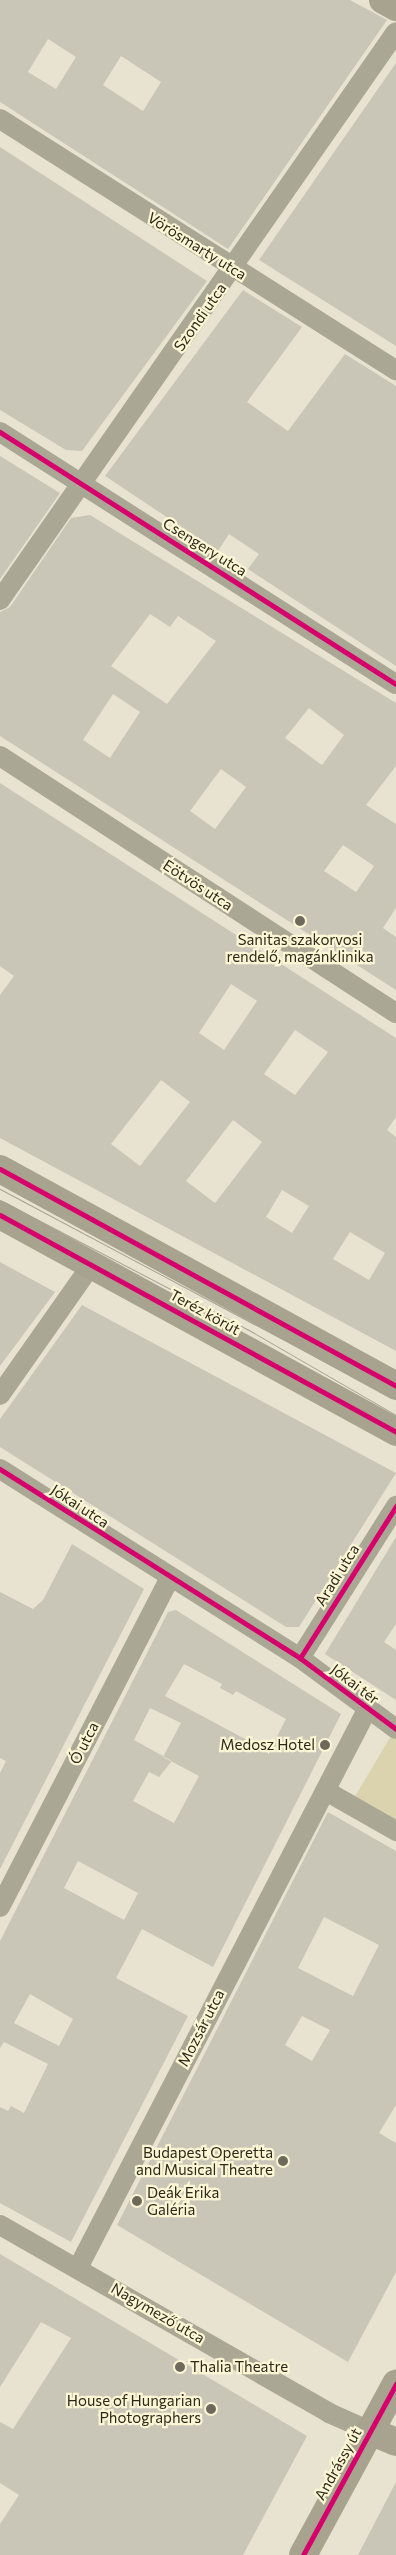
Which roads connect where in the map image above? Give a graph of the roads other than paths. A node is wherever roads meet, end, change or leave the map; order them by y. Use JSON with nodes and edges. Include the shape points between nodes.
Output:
{"nodes":[{"id":1,"x":383,"y":0,"type":"edge"},
{"id":2,"x":396,"y":7,"type":"edge"},
{"id":3,"x":396,"y":32,"type":"edge"},
{"id":4,"x":0,"y":119,"type":"edge"},
{"id":5,"x":233,"y":269,"type":"junction"},
{"id":6,"x":396,"y":370,"type":"edge"},
{"id":7,"x":0,"y":432,"type":"edge"},
{"id":8,"x":83,"y":484,"type":"junction"},
{"id":9,"x":0,"y":600,"type":"edge"},
{"id":10,"x":396,"y":684,"type":"edge"},
{"id":11,"x":0,"y":756,"type":"edge"},
{"id":12,"x":396,"y":1013,"type":"edge"},
{"id":13,"x":0,"y":1169,"type":"edge"},
{"id":14,"x":0,"y":1215,"type":"edge"},
{"id":15,"x":92,"y":1264,"type":"junction"},
{"id":16,"x":396,"y":1386,"type":"edge"},
{"id":17,"x":0,"y":1395,"type":"edge"},
{"id":18,"x":396,"y":1432,"type":"edge"},
{"id":19,"x":0,"y":1469,"type":"edge"},
{"id":20,"x":396,"y":1506,"type":"edge"},
{"id":21,"x":169,"y":1579,"type":"junction"},
{"id":22,"x":300,"y":1658,"type":"junction"},
{"id":23,"x":367,"y":1710,"type":"junction"},
{"id":24,"x":396,"y":1729,"type":"edge"},
{"id":25,"x":326,"y":1791,"type":"junction"},
{"id":26,"x":396,"y":1830,"type":"edge"},
{"id":27,"x":0,"y":1907,"type":"edge"},
{"id":28,"x":0,"y":2225,"type":"edge"},
{"id":29,"x":79,"y":2266,"type":"junction"},
{"id":30,"x":396,"y":2384,"type":"edge"},
{"id":31,"x":370,"y":2431,"type":"junction"},
{"id":32,"x":396,"y":2442,"type":"edge"},
{"id":33,"x":302,"y":2555,"type":"edge"}],
"edges":[{"from":1,"to":2,"type":"main road"},
{"from":3,"to":5,"type":"street","name":"Szondi utca"},
{"from":4,"to":5,"type":"street","name":"Vörösmarty utca"},
{"from":5,"to":6,"type":"street","name":"Vörösmarty utca"},
{"from":5,"to":8,"type":"street","name":"Szondi utca"},
{"from":7,"to":8,"type":"street","name":"Csengery utca"},
{"from":8,"to":9,"type":"street","name":"Szondi utca"},
{"from":8,"to":10,"type":"street","name":"Csengery utca"},
{"from":11,"to":12,"type":"street","name":"Eötvös utca"},
{"from":13,"to":16,"type":"main road","name":"Teréz körút"},
{"from":14,"to":15,"type":"main road","name":"Teréz körút"},
{"from":15,"to":17,"type":"street"},
{"from":15,"to":18,"type":"main road","name":"Teréz körút"},
{"from":19,"to":21,"type":"street","name":"Jókai utca"},
{"from":20,"to":22,"type":"street","name":"Aradi utca"},
{"from":21,"to":22,"type":"street","name":"Jókai utca"},
{"from":21,"to":27,"type":"street","name":"Ó utca"},
{"from":22,"to":23,"type":"street","name":"Jókai tér"},
{"from":23,"to":24,"type":"street","name":"Jókai tér"},
{"from":23,"to":25,"type":"street","name":"Jókai tér"},
{"from":25,"to":26,"type":"street"},
{"from":25,"to":29,"type":"street","name":"Mozsár utca","via":[[305,1823]]},
{"from":28,"to":29,"type":"street","name":"Nagymező utca"},
{"from":29,"to":31,"type":"street","name":"Nagymező utca","via":[[329,2413]]},
{"from":30,"to":31,"type":"main road","name":"Andrássy út"},
{"from":31,"to":32,"type":"main road","name":"Nagymező utca"},
{"from":31,"to":33,"type":"main road","name":"Andrássy út"}]}
